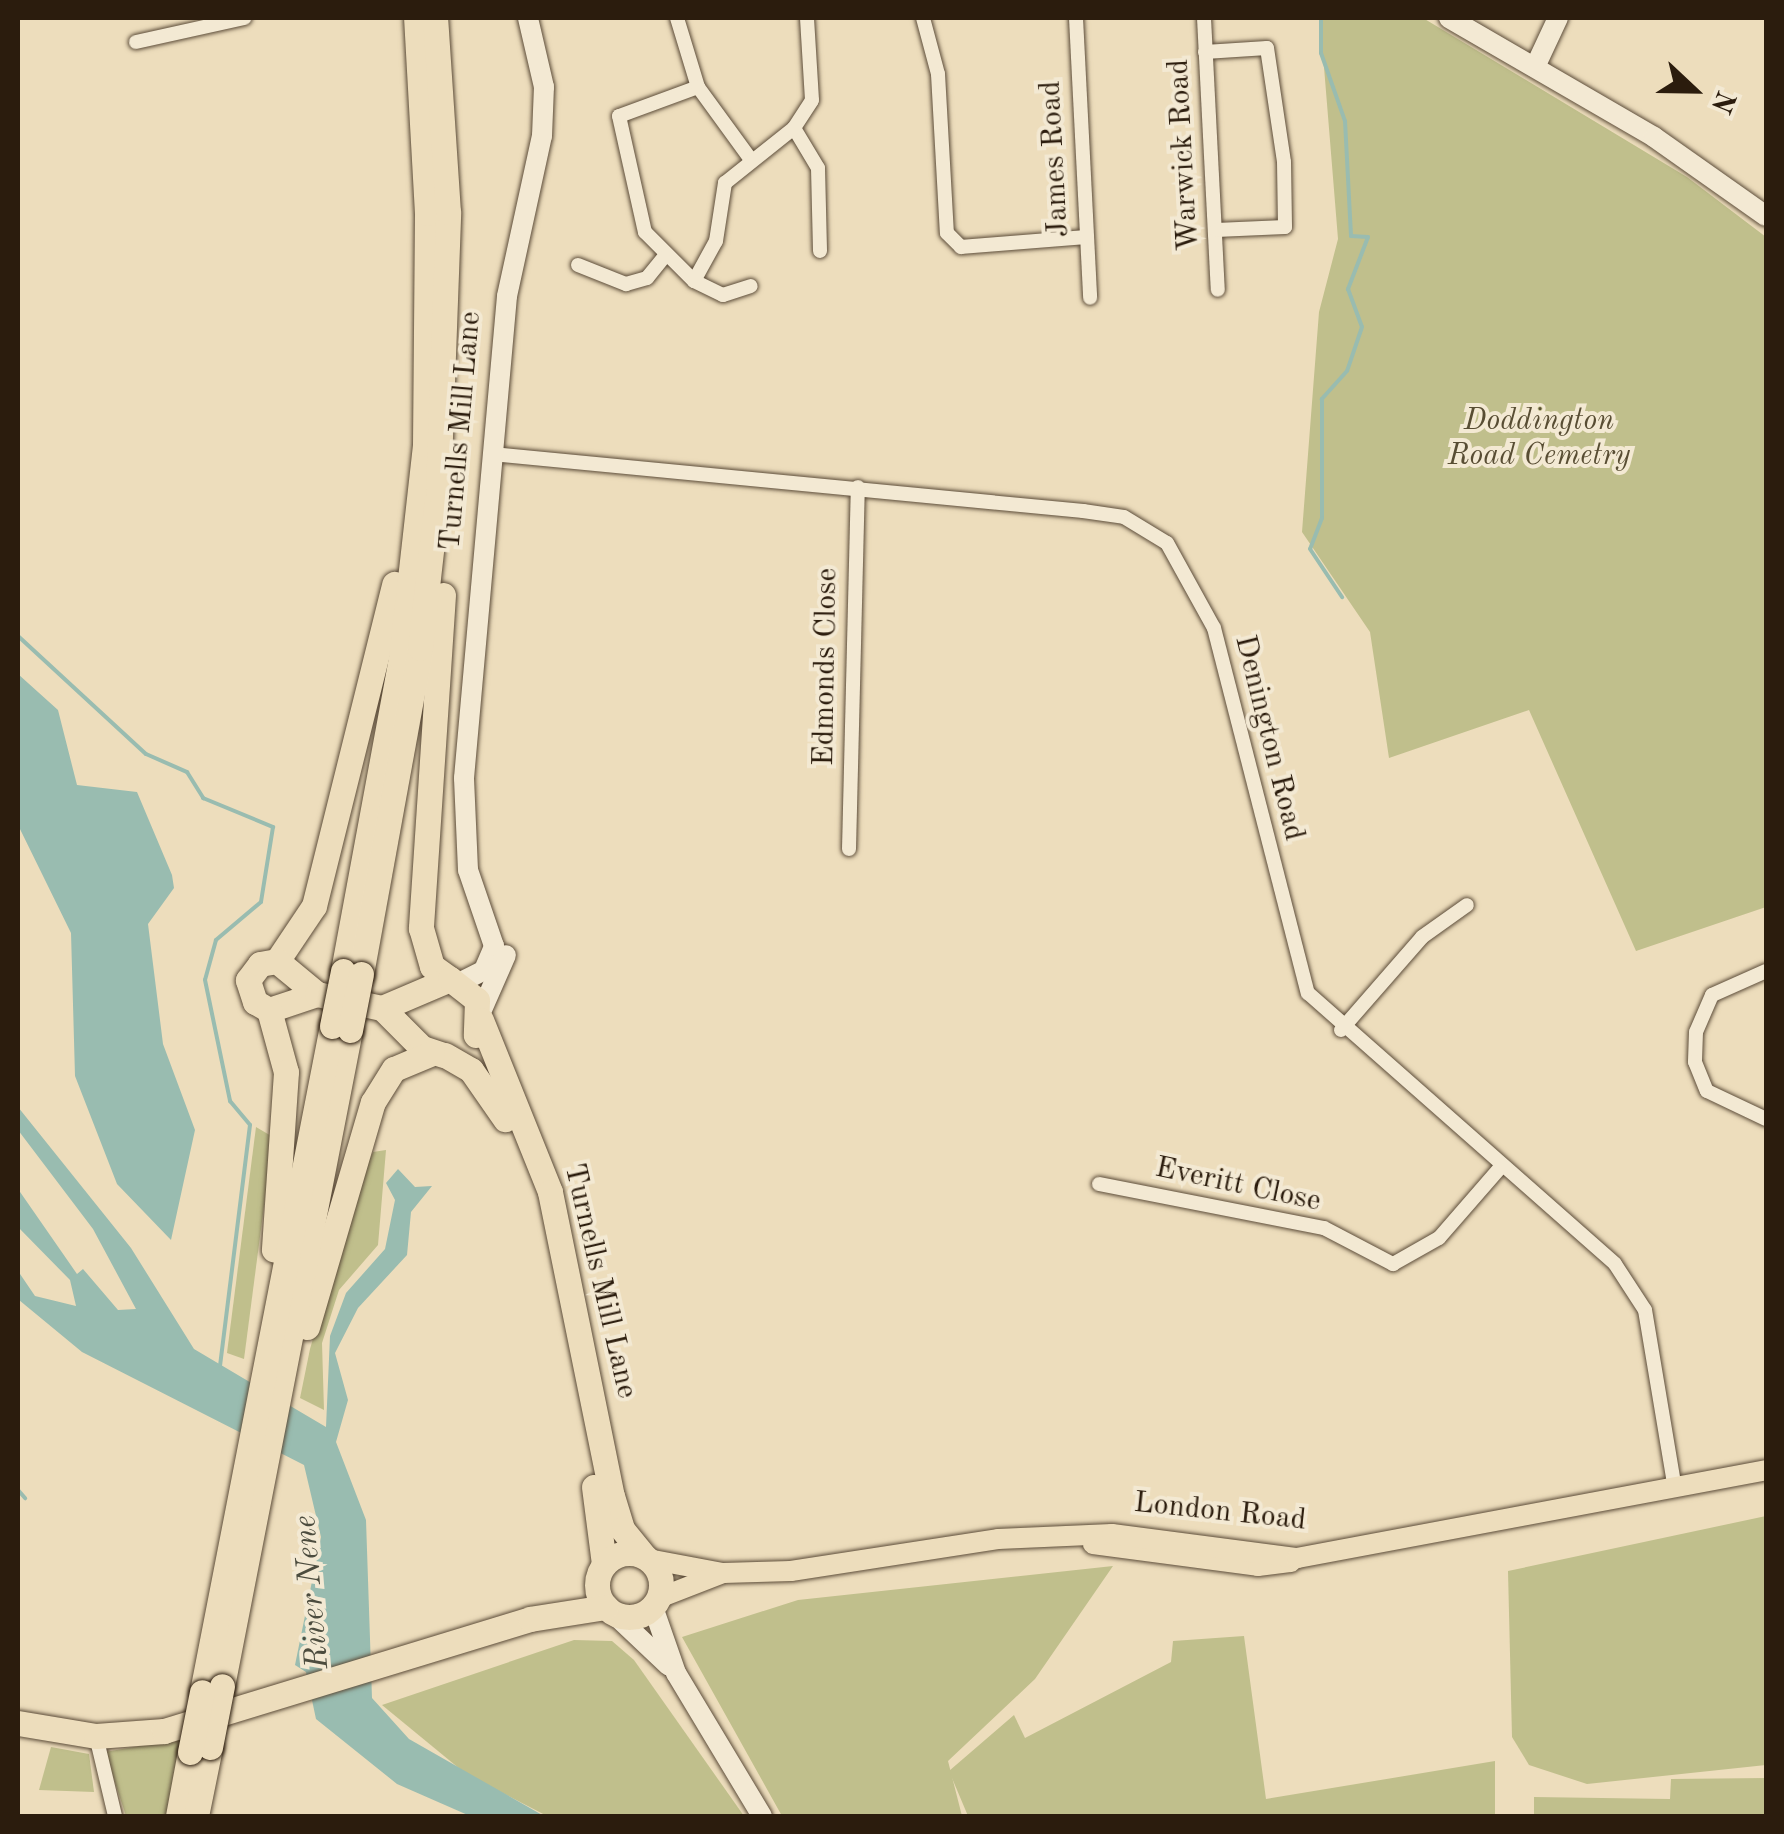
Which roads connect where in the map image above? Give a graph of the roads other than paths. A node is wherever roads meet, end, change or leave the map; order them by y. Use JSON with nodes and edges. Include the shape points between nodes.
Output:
{"nodes":[{"id":1,"x":244,"y":18,"type":"edge"},
{"id":2,"x":416,"y":18,"type":"edge"},
{"id":3,"x":435,"y":18,"type":"edge"},
{"id":4,"x":528,"y":18,"type":"edge"},
{"id":5,"x":677,"y":18,"type":"edge"},
{"id":6,"x":807,"y":18,"type":"edge"},
{"id":7,"x":923,"y":18,"type":"edge"},
{"id":8,"x":1076,"y":18,"type":"edge"},
{"id":9,"x":1204,"y":18,"type":"edge"},
{"id":10,"x":1450,"y":18,"type":"edge"},
{"id":11,"x":1558,"y":18,"type":"edge"},
{"id":12,"x":136,"y":42,"type":"dead end"},
{"id":13,"x":1206,"y":52,"type":"junction"},
{"id":14,"x":1535,"y":67,"type":"junction"},
{"id":15,"x":698,"y":88,"type":"junction"},
{"id":16,"x":794,"y":128,"type":"junction"},
{"id":17,"x":749,"y":157,"type":"junction"},
{"id":18,"x":1766,"y":216,"type":"edge"},
{"id":19,"x":1216,"y":230,"type":"junction"},
{"id":20,"x":1086,"y":237,"type":"junction"},
{"id":21,"x":820,"y":250,"type":"dead end"},
{"id":22,"x":663,"y":258,"type":"junction"},
{"id":23,"x":578,"y":265,"type":"dead end"},
{"id":24,"x":694,"y":281,"type":"junction"},
{"id":25,"x":751,"y":286,"type":"dead end"},
{"id":26,"x":1218,"y":290,"type":"dead end"},
{"id":27,"x":1090,"y":298,"type":"dead end"},
{"id":28,"x":430,"y":311,"type":"junction"},
{"id":29,"x":448,"y":360,"type":"junction"},
{"id":30,"x":492,"y":454,"type":"junction"},
{"id":31,"x":858,"y":487,"type":"junction"},
{"id":32,"x":849,"y":849,"type":"dead end"},
{"id":33,"x":470,"y":856,"type":"junction"},
{"id":34,"x":1467,"y":905,"type":"dead end"},
{"id":35,"x":276,"y":961,"type":"junction"},
{"id":36,"x":1766,"y":971,"type":"edge"},
{"id":37,"x":352,"y":973,"type":"junction"},
{"id":38,"x":455,"y":981,"type":"junction"},
{"id":39,"x":318,"y":994,"type":"junction"},
{"id":40,"x":412,"y":996,"type":"junction"},
{"id":41,"x":382,"y":1008,"type":"junction"},
{"id":42,"x":269,"y":1010,"type":"junction"},
{"id":43,"x":481,"y":1016,"type":"junction"},
{"id":44,"x":1341,"y":1030,"type":"junction"},
{"id":45,"x":408,"y":1032,"type":"junction"},
{"id":46,"x":438,"y":1054,"type":"junction"},
{"id":47,"x":1766,"y":1119,"type":"edge"},
{"id":48,"x":1499,"y":1169,"type":"junction"},
{"id":49,"x":1098,"y":1184,"type":"dead end"},
{"id":50,"x":273,"y":1383,"type":"junction"},
{"id":51,"x":261,"y":1446,"type":"junction"},
{"id":52,"x":1766,"y":1470,"type":"edge"},
{"id":53,"x":1675,"y":1488,"type":"junction"},
{"id":54,"x":646,"y":1557,"type":"junction"},
{"id":55,"x":602,"y":1569,"type":"junction"},
{"id":56,"x":723,"y":1573,"type":"junction"},
{"id":57,"x":656,"y":1602,"type":"junction"},
{"id":58,"x":609,"y":1610,"type":"junction"},
{"id":59,"x":530,"y":1619,"type":"junction"},
{"id":60,"x":676,"y":1673,"type":"junction"},
{"id":61,"x":212,"y":1689,"type":"junction"},
{"id":62,"x":18,"y":1723,"type":"edge"},
{"id":63,"x":96,"y":1736,"type":"junction"},
{"id":64,"x":200,"y":1750,"type":"junction"},
{"id":65,"x":115,"y":1816,"type":"edge"},
{"id":66,"x":178,"y":1816,"type":"edge"},
{"id":67,"x":196,"y":1816,"type":"edge"},
{"id":68,"x":762,"y":1816,"type":"edge"}],
"edges":[{"from":1,"to":12,"type":"street"},
{"from":2,"to":28,"type":"highway"},
{"from":3,"to":29,"type":"highway"},
{"from":4,"to":30,"type":"main road","name":"Turnells Mill Lane","via":[[544,87],[542,136],[507,296]]},
{"from":5,"to":15,"type":"street"},
{"from":6,"to":16,"type":"street","via":[[812,100]]},
{"from":7,"to":20,"type":"street","via":[[938,74],[947,233],[960,247]]},
{"from":8,"to":20,"type":"street","name":"James Road"},
{"from":9,"to":13,"type":"street","name":"Warwick Road"},
{"from":10,"to":14,"type":"main road"},
{"from":11,"to":14,"type":"main road"},
{"from":13,"to":19,"type":"street","name":"Warwick Road"},
{"from":13,"to":19,"type":"street","via":[[1268,48],[1284,162],[1285,227]]},
{"from":14,"to":18,"type":"main road"},
{"from":15,"to":17,"type":"street"},
{"from":15,"to":22,"type":"street","via":[[619,116],[646,232]]},
{"from":16,"to":17,"type":"street"},
{"from":16,"to":21,"type":"street","via":[[818,168]]},
{"from":17,"to":24,"type":"street","via":[[725,183],[716,241]]},
{"from":19,"to":26,"type":"street","name":"Warwick Road"},
{"from":20,"to":27,"type":"street","name":"James Road"},
{"from":22,"to":23,"type":"street","via":[[647,278],[626,284]]},
{"from":22,"to":24,"type":"street"},
{"from":24,"to":25,"type":"street","via":[[722,295]]},
{"from":28,"to":35,"type":"highway","via":[[378,672],[314,906]]},
{"from":28,"to":37,"type":"highway","via":[[413,570]]},
{"from":29,"to":37,"type":"highway","via":[[420,648]]},
{"from":29,"to":38,"type":"highway","via":[[421,928],[432,966]]},
{"from":30,"to":31,"type":"street","name":"Denington Road"},
{"from":30,"to":33,"type":"main road","name":"Turnells Mill Lane","via":[[464,778]]},
{"from":31,"to":32,"type":"street","name":"Edmonds Close"},
{"from":31,"to":44,"type":"street","name":"Denington Road","via":[[1124,517],[1167,543],[1214,628],[1295,958],[1308,993]]},
{"from":33,"to":38,"type":"main road","name":"Turnells Mill Lane","via":[[494,946],[484,970]]},
{"from":33,"to":43,"type":"main road","name":"Turnells Mill Lane","via":[[506,952]]},
{"from":34,"to":44,"type":"street","via":[[1422,937]]},
{"from":35,"to":39,"type":"highway"},
{"from":35,"to":42,"type":"highway","via":[[260,964],[248,980],[254,1002]]},
{"from":36,"to":47,"type":"street","via":[[1712,994],[1696,1047],[1707,1091],[1730,1110]]},
{"from":37,"to":50,"type":"highway","bridge":true},
{"from":38,"to":40,"type":"highway"},
{"from":38,"to":43,"type":"highway"},
{"from":39,"to":41,"type":"highway"},
{"from":39,"to":42,"type":"highway"},
{"from":40,"to":41,"type":"highway"},
{"from":40,"to":45,"type":"highway"},
{"from":41,"to":45,"type":"highway"},
{"from":42,"to":50,"type":"highway","via":[[285,1045]]},
{"from":43,"to":46,"type":"highway","via":[[473,1040]]},
{"from":43,"to":54,"type":"highway","name":"Turnells Mill Lane","via":[[550,1192],[616,1514]]},
{"from":44,"to":48,"type":"street","name":"Denington Road"},
{"from":45,"to":46,"type":"highway"},
{"from":46,"to":50,"type":"highway","via":[[394,1069],[373,1102]]},
{"from":46,"to":55,"type":"highway","name":"Turnells Mill Lane","via":[[492,1094],[533,1184]]},
{"from":48,"to":49,"type":"street","name":"Everitt Close","via":[[1439,1238],[1393,1264],[1324,1228]]},
{"from":48,"to":53,"type":"street","name":"Denington Road","via":[[1615,1264],[1645,1310]]},
{"from":50,"to":51,"type":"highway"},
{"from":50,"to":51,"type":"highway"},
{"from":51,"to":61,"type":"highway"},
{"from":51,"to":61,"type":"highway","via":[[246,1567]]},
{"from":52,"to":53,"type":"main road","name":"London Road"},
{"from":53,"to":56,"type":"main road","name":"London Road","via":[[1297,1558],[1148,1536],[998,1539]]},
{"from":54,"to":55,"type":"highway","via":[[620,1553]]},
{"from":54,"to":56,"type":"main road","name":"London Road"},
{"from":54,"to":57,"type":"highway","via":[[660,1573]]},
{"from":55,"to":58,"type":"highway"},
{"from":55,"to":59,"type":"highway"},
{"from":56,"to":57,"type":"main road","name":"London Road"},
{"from":57,"to":58,"type":"highway","via":[[637,1617]]},
{"from":57,"to":60,"type":"main road"},
{"from":58,"to":59,"type":"highway"},
{"from":58,"to":60,"type":"main road"},
{"from":59,"to":63,"type":"highway","via":[[164,1732]]},
{"from":60,"to":68,"type":"main road"},
{"from":61,"to":64,"type":"highway","bridge":true},
{"from":62,"to":63,"type":"highway"},
{"from":63,"to":65,"type":"street"},
{"from":64,"to":66,"type":"highway"},
{"from":64,"to":67,"type":"highway"}]}
